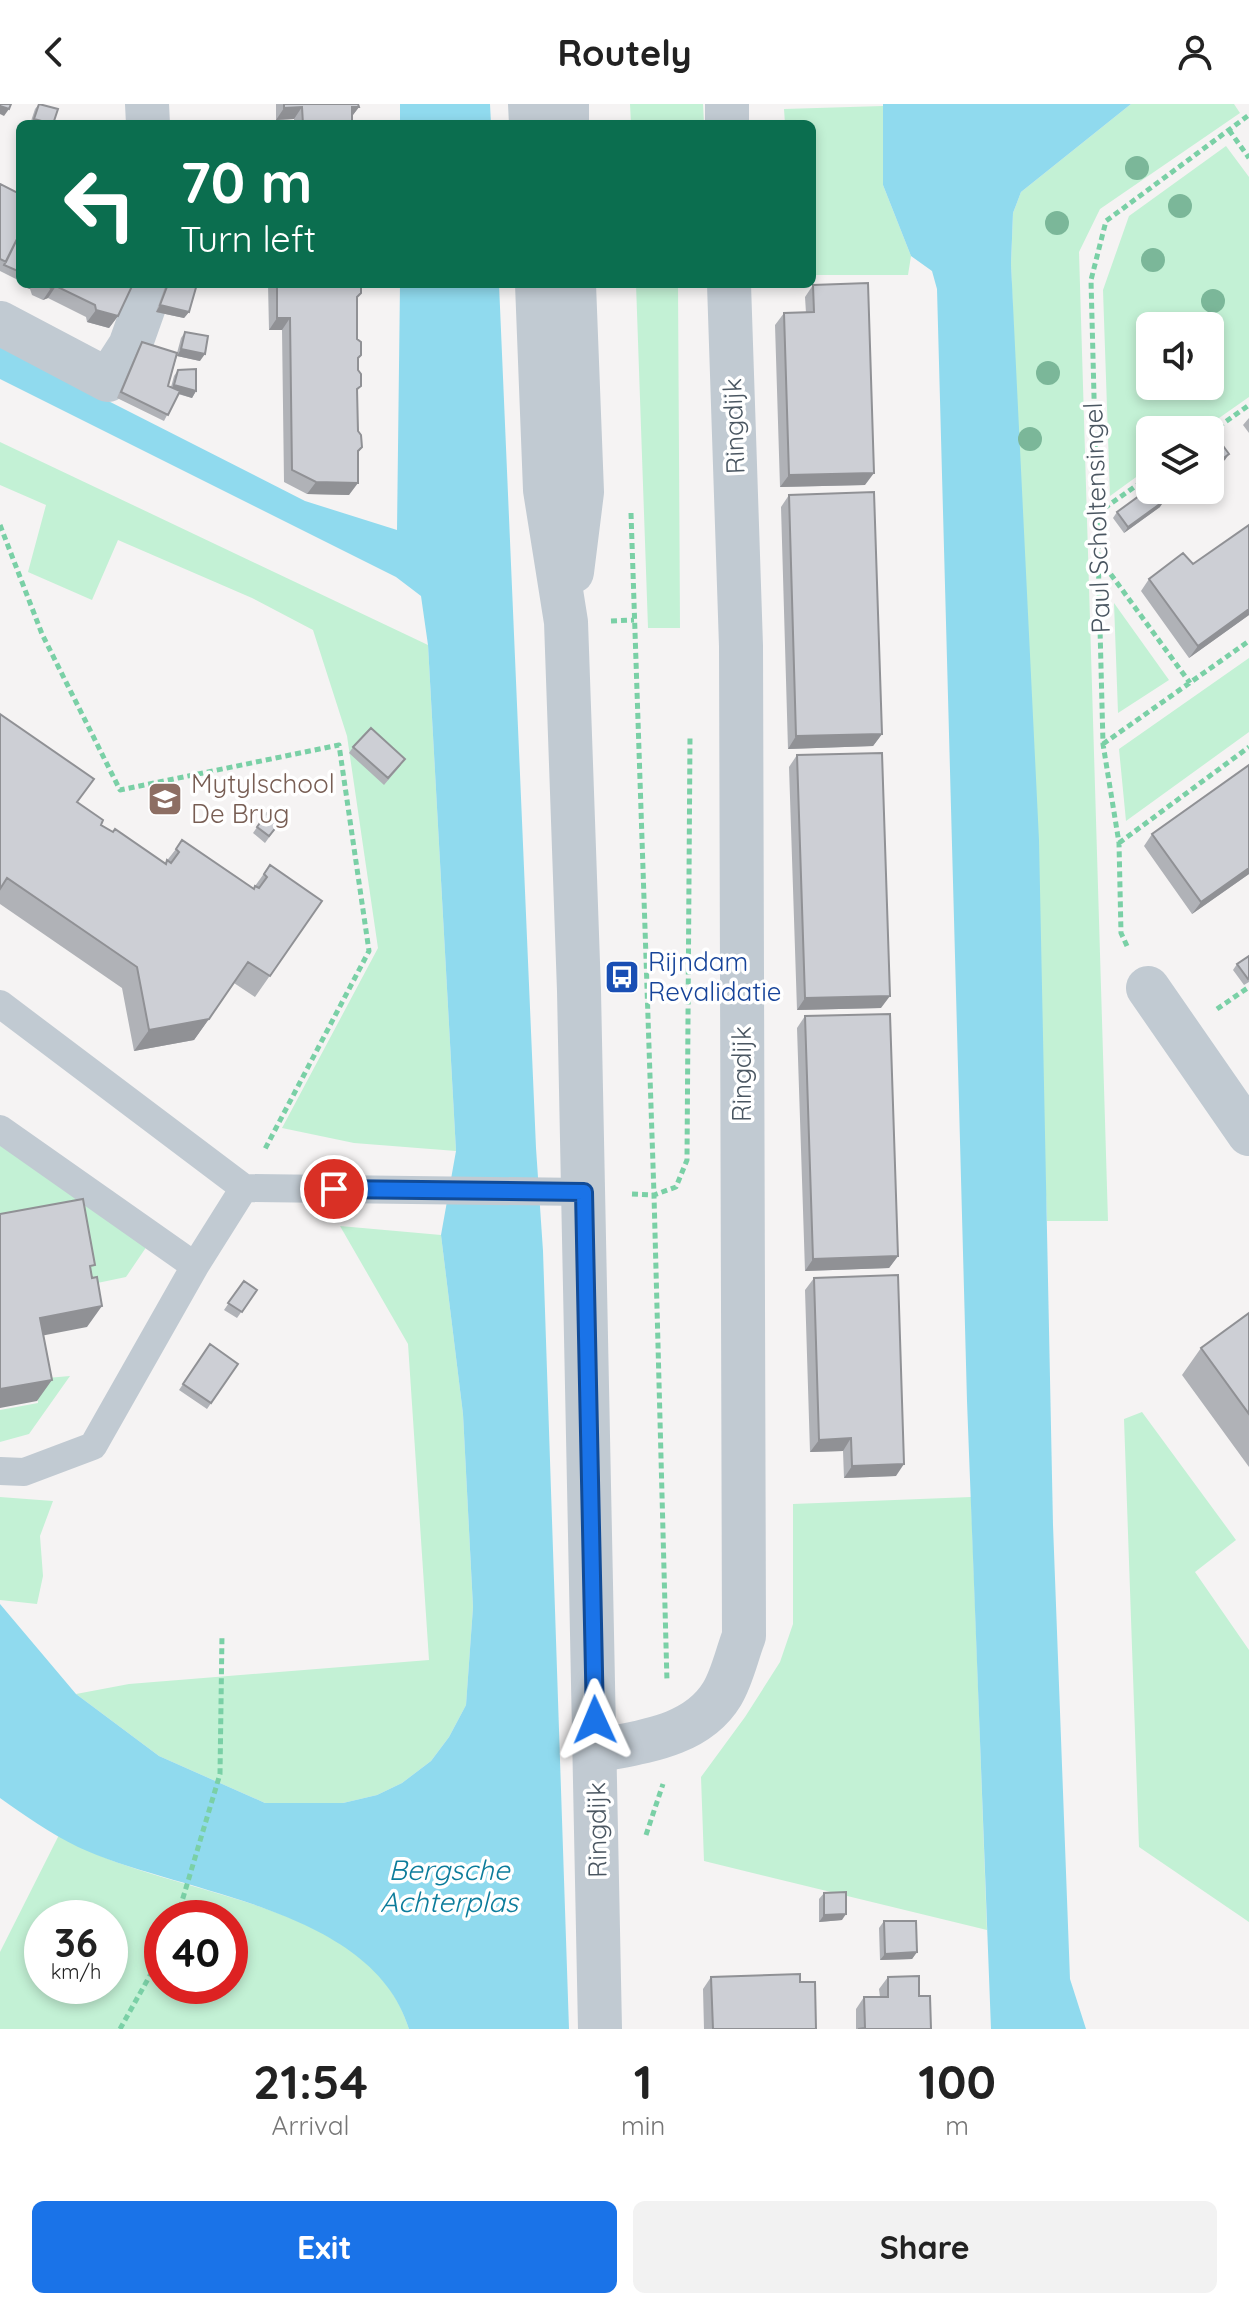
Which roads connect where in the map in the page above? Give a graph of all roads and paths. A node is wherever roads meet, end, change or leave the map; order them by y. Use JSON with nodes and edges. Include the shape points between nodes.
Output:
{"nodes":[{"id":1,"x":1249,"y":115,"type":"edge"},
{"id":2,"x":1229,"y":130,"type":"junction"},
{"id":3,"x":1249,"y":158,"type":"edge"},
{"id":4,"x":151,"y":288,"type":"edge"},
{"id":5,"x":537,"y":288,"type":"edge"},
{"id":6,"x":574,"y":288,"type":"edge"},
{"id":7,"x":729,"y":288,"type":"edge"},
{"id":8,"x":0,"y":323,"type":"edge"},
{"id":9,"x":1249,"y":405,"type":"edge"},
{"id":10,"x":1224,"y":423,"type":"edge"},
{"id":11,"x":1136,"y":486,"type":"edge"},
{"id":12,"x":630,"y":498,"type":"dead end"},
{"id":13,"x":1096,"y":514,"type":"junction"},
{"id":14,"x":0,"y":525,"type":"edge"},
{"id":15,"x":1097,"y":556,"type":"junction"},
{"id":16,"x":566,"y":622,"type":"junction"},
{"id":17,"x":1249,"y":641,"type":"edge"},
{"id":18,"x":1190,"y":683,"type":"junction"},
{"id":19,"x":690,"y":731,"type":"dead end"},
{"id":20,"x":1103,"y":744,"type":"junction"},
{"id":21,"x":1249,"y":747,"type":"edge"},
{"id":22,"x":1119,"y":843,"type":"junction"},
{"id":23,"x":1148,"y":988,"type":"joint"},
{"id":24,"x":0,"y":1004,"type":"edge"},
{"id":25,"x":0,"y":1129,"type":"edge"},
{"id":26,"x":1249,"y":1134,"type":"edge"},
{"id":27,"x":244,"y":1188,"type":"junction"},
{"id":28,"x":569,"y":1192,"type":"junction"},
{"id":29,"x":654,"y":1195,"type":"junction"},
{"id":30,"x":195,"y":1266,"type":"junction"},
{"id":31,"x":0,"y":1471,"type":"edge"},
{"id":32,"x":222,"y":1635,"type":"dead end"},
{"id":33,"x":668,"y":1736,"type":"junction"},
{"id":34,"x":596,"y":1751,"type":"junction"},
{"id":35,"x":644,"y":1842,"type":"dead end"},
{"id":36,"x":182,"y":1900,"type":"edge"},
{"id":37,"x":144,"y":1986,"type":"edge"},
{"id":38,"x":120,"y":2029,"type":"edge"},
{"id":39,"x":600,"y":2029,"type":"edge"}],
"edges":[{"from":1,"to":2,"type":"path","name":"Paul Scholtensingel"},
{"from":2,"to":3,"type":"path"},
{"from":2,"to":13,"type":"path","name":"Paul Scholtensingel","via":[[1106,221],[1091,280]]},
{"from":4,"to":8,"type":"street","via":[[130,346],[108,380]]},
{"from":5,"to":16,"type":"street","name":"Ringdijk","via":[[545,490]]},
{"from":6,"to":16,"type":"street","name":"Ringdijk","via":[[582,492]]},
{"from":7,"to":33,"type":"street","name":"Ringdijk","via":[[741,646],[744,1636],[723,1694],[705,1714]]},
{"from":9,"to":10,"type":"path"},
{"from":11,"to":13,"type":"path"},
{"from":12,"to":29,"type":"path","name":"Ringdijk"},
{"from":13,"to":15,"type":"path","name":"Paul Scholtensingel"},
{"from":14,"to":27,"type":"path","via":[[42,634],[120,790],[339,745],[369,951]]},
{"from":15,"to":18,"type":"path"},
{"from":15,"to":20,"type":"path","name":"Paul Scholtensingel"},
{"from":16,"to":28,"type":"street","name":"Ringdijk"},
{"from":17,"to":18,"type":"path"},
{"from":18,"to":20,"type":"path"},
{"from":19,"to":29,"type":"path","via":[[687,1160],[676,1187]]},
{"from":20,"to":22,"type":"path","name":"Paul Scholtensingel"},
{"from":21,"to":22,"type":"path"},
{"from":22,"to":23,"type":"path","name":"Paul Scholtensingel","via":[[1121,933]]},
{"from":23,"to":26,"type":"street"},
{"from":24,"to":27,"type":"lane"},
{"from":25,"to":30,"type":"lane"},
{"from":27,"to":28,"type":"lane"},
{"from":27,"to":30,"type":"lane"},
{"from":28,"to":34,"type":"street","name":"Ringdijk"},
{"from":29,"to":33,"type":"path","name":"Ringdijk"},
{"from":30,"to":31,"type":"lane","via":[[93,1446],[24,1472]]},
{"from":32,"to":36,"type":"path","via":[[220,1774]]},
{"from":33,"to":34,"type":"street"},
{"from":33,"to":35,"type":"path","name":"Ringdijk","via":[[662,1792]]},
{"from":34,"to":39,"type":"street","name":"Ringdijk"},
{"from":37,"to":38,"type":"path"}]}
